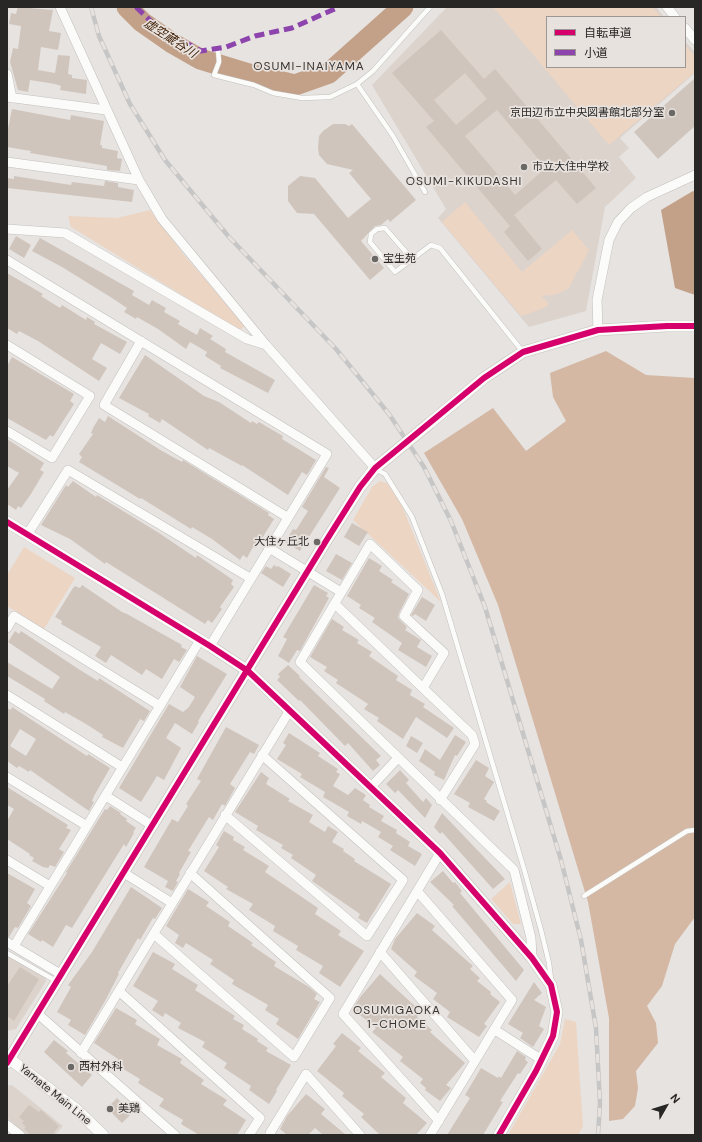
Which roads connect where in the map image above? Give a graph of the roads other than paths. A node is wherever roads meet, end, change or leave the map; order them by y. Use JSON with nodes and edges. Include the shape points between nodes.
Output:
{"nodes":[{"id":1,"x":60,"y":7,"type":"edge"},
{"id":2,"x":430,"y":7,"type":"edge"},
{"id":3,"x":667,"y":7,"type":"edge"},
{"id":4,"x":674,"y":16,"type":"edge"},
{"id":5,"x":686,"y":29,"type":"edge"},
{"id":6,"x":695,"y":40,"type":"edge"},
{"id":7,"x":218,"y":48,"type":"dead end"},
{"id":8,"x":7,"y":74,"type":"edge"},
{"id":9,"x":357,"y":84,"type":"junction"},
{"id":10,"x":10,"y":98,"type":"edge"},
{"id":11,"x":106,"y":110,"type":"junction"},
{"id":12,"x":7,"y":162,"type":"edge"},
{"id":13,"x":695,"y":175,"type":"edge"},
{"id":14,"x":139,"y":180,"type":"junction"},
{"id":15,"x":425,"y":192,"type":"dead end"},
{"id":16,"x":7,"y":228,"type":"edge"},
{"id":17,"x":412,"y":259,"type":"junction"},
{"id":18,"x":7,"y":260,"type":"edge"},
{"id":19,"x":695,"y":326,"type":"edge"},
{"id":20,"x":598,"y":330,"type":"junction"},
{"id":21,"x":141,"y":341,"type":"junction"},
{"id":22,"x":7,"y":345,"type":"edge"},
{"id":23,"x":266,"y":345,"type":"junction"},
{"id":24,"x":523,"y":352,"type":"junction"},
{"id":25,"x":7,"y":431,"type":"edge"},
{"id":26,"x":375,"y":468,"type":"junction"},
{"id":27,"x":287,"y":517,"type":"junction"},
{"id":28,"x":7,"y":522,"type":"edge"},
{"id":29,"x":27,"y":535,"type":"junction"},
{"id":30,"x":269,"y":548,"type":"junction"},
{"id":31,"x":308,"y":571,"type":"junction"},
{"id":32,"x":250,"y":578,"type":"junction"},
{"id":33,"x":342,"y":592,"type":"junction"},
{"id":34,"x":335,"y":604,"type":"junction"},
{"id":35,"x":7,"y":628,"type":"edge"},
{"id":36,"x":200,"y":640,"type":"junction"},
{"id":37,"x":210,"y":646,"type":"junction"},
{"id":38,"x":248,"y":671,"type":"junction"},
{"id":39,"x":423,"y":688,"type":"junction"},
{"id":40,"x":7,"y":696,"type":"edge"},
{"id":41,"x":160,"y":706,"type":"junction"},
{"id":42,"x":290,"y":710,"type":"junction"},
{"id":43,"x":262,"y":755,"type":"junction"},
{"id":44,"x":398,"y":758,"type":"junction"},
{"id":45,"x":122,"y":767,"type":"junction"},
{"id":46,"x":7,"y":777,"type":"edge"},
{"id":47,"x":371,"y":787,"type":"junction"},
{"id":48,"x":106,"y":796,"type":"junction"},
{"id":49,"x":440,"y":800,"type":"junction"},
{"id":50,"x":226,"y":815,"type":"junction"},
{"id":51,"x":87,"y":826,"type":"junction"},
{"id":52,"x":153,"y":826,"type":"junction"},
{"id":53,"x":695,"y":830,"type":"edge"},
{"id":54,"x":440,"y":853,"type":"junction"},
{"id":55,"x":7,"y":860,"type":"edge"},
{"id":56,"x":124,"y":873,"type":"junction"},
{"id":57,"x":190,"y":873,"type":"junction"},
{"id":58,"x":50,"y":886,"type":"junction"},
{"id":59,"x":418,"y":892,"type":"junction"},
{"id":60,"x":584,"y":896,"type":"dead end"},
{"id":61,"x":172,"y":903,"type":"junction"},
{"id":62,"x":154,"y":934,"type":"junction"},
{"id":63,"x":10,"y":944,"type":"edge"},
{"id":64,"x":380,"y":952,"type":"junction"},
{"id":65,"x":7,"y":953,"type":"edge"},
{"id":66,"x":532,"y":958,"type":"junction"},
{"id":67,"x":59,"y":979,"type":"junction"},
{"id":68,"x":551,"y":985,"type":"junction"},
{"id":69,"x":120,"y":992,"type":"junction"},
{"id":70,"x":38,"y":1014,"type":"junction"},
{"id":71,"x":495,"y":1030,"type":"junction"},
{"id":72,"x":81,"y":1053,"type":"junction"},
{"id":73,"x":8,"y":1060,"type":"edge"},
{"id":74,"x":542,"y":1060,"type":"junction"},
{"id":75,"x":475,"y":1061,"type":"junction"},
{"id":76,"x":439,"y":1121,"type":"junction"},
{"id":77,"x":7,"y":1125,"type":"edge"},
{"id":78,"x":20,"y":1135,"type":"edge"},
{"id":79,"x":102,"y":1135,"type":"edge"},
{"id":80,"x":175,"y":1135,"type":"edge"},
{"id":81,"x":249,"y":1135,"type":"edge"},
{"id":82,"x":271,"y":1135,"type":"edge"},
{"id":83,"x":360,"y":1135,"type":"edge"},
{"id":84,"x":430,"y":1135,"type":"edge"},
{"id":85,"x":499,"y":1135,"type":"edge"}],
"edges":[{"from":1,"to":11,"type":"street"},
{"from":2,"to":9,"type":"lane","via":[[374,71]]},
{"from":3,"to":4,"type":"street"},
{"from":5,"to":6,"type":"street"},
{"from":7,"to":9,"type":"lane","via":[[219,62],[214,75],[254,84],[273,93],[302,98],[330,97]]},
{"from":8,"to":10,"type":"street"},
{"from":9,"to":15,"type":"lane","via":[[393,136]]},
{"from":10,"to":11,"type":"street"},
{"from":11,"to":14,"type":"street"},
{"from":12,"to":14,"type":"street"},
{"from":13,"to":20,"type":"street","via":[[647,197],[631,208],[618,222],[610,240],[597,300]]},
{"from":14,"to":23,"type":"street","via":[[162,219]]},
{"from":16,"to":23,"type":"street","via":[[65,233],[247,339]]},
{"from":17,"to":17,"type":"lane","via":[[395,272],[370,242],[371,234],[377,229],[385,228]]},
{"from":17,"to":24,"type":"lane","via":[[431,245],[440,248]]},
{"from":18,"to":21,"type":"street"},
{"from":19,"to":20,"type":"street"},
{"from":20,"to":24,"type":"street"},
{"from":21,"to":27,"type":"street","via":[[104,404]]},
{"from":21,"to":27,"type":"street","via":[[327,454]]},
{"from":22,"to":25,"type":"street","via":[[90,396],[52,458]]},
{"from":23,"to":26,"type":"street"},
{"from":24,"to":26,"type":"street","bridge":true,"via":[[484,378]]},
{"from":26,"to":31,"type":"street"},
{"from":26,"to":68,"type":"lane","via":[[384,474],[412,517],[442,594],[524,868],[547,956]]},
{"from":27,"to":30,"type":"street"},
{"from":28,"to":29,"type":"street"},
{"from":29,"to":32,"type":"street","via":[[68,470]]},
{"from":29,"to":36,"type":"street"},
{"from":30,"to":31,"type":"street"},
{"from":30,"to":32,"type":"street"},
{"from":31,"to":33,"type":"street"},
{"from":31,"to":38,"type":"street"},
{"from":32,"to":37,"type":"street"},
{"from":33,"to":34,"type":"street"},
{"from":33,"to":39,"type":"street","via":[[370,544],[418,590],[404,616],[444,654]]},
{"from":34,"to":39,"type":"street"},
{"from":34,"to":44,"type":"street","via":[[300,662]]},
{"from":35,"to":41,"type":"street","via":[[14,616]]},
{"from":36,"to":37,"type":"street"},
{"from":36,"to":41,"type":"street"},
{"from":37,"to":38,"type":"street"},
{"from":38,"to":42,"type":"street"},
{"from":38,"to":52,"type":"street"},
{"from":39,"to":49,"type":"street","via":[[472,735],[475,744]]},
{"from":40,"to":45,"type":"street"},
{"from":41,"to":45,"type":"street"},
{"from":42,"to":43,"type":"street"},
{"from":42,"to":47,"type":"street"},
{"from":43,"to":50,"type":"street"},
{"from":43,"to":50,"type":"street","via":[[403,880],[367,936]]},
{"from":44,"to":47,"type":"street"},
{"from":44,"to":49,"type":"street"},
{"from":45,"to":48,"type":"street"},
{"from":46,"to":51,"type":"street"},
{"from":47,"to":54,"type":"street"},
{"from":48,"to":51,"type":"street"},
{"from":48,"to":52,"type":"street"},
{"from":49,"to":66,"type":"street","via":[[514,870],[530,938]]},
{"from":50,"to":57,"type":"street"},
{"from":51,"to":58,"type":"street"},
{"from":52,"to":56,"type":"street"},
{"from":53,"to":60,"type":"lane","via":[[687,831]]},
{"from":54,"to":59,"type":"street"},
{"from":54,"to":66,"type":"street"},
{"from":55,"to":58,"type":"street"},
{"from":56,"to":61,"type":"street"},
{"from":56,"to":67,"type":"street"},
{"from":57,"to":61,"type":"street"},
{"from":57,"to":62,"type":"street","via":[[330,998],[294,1058]]},
{"from":58,"to":63,"type":"street"},
{"from":59,"to":64,"type":"street"},
{"from":59,"to":71,"type":"street","via":[[512,1000]]},
{"from":61,"to":62,"type":"street"},
{"from":62,"to":69,"type":"street"},
{"from":63,"to":67,"type":"street"},
{"from":64,"to":75,"type":"street"},
{"from":64,"to":76,"type":"street","via":[[343,1014]]},
{"from":65,"to":67,"type":"lane"},
{"from":66,"to":68,"type":"street"},
{"from":67,"to":70,"type":"street"},
{"from":68,"to":74,"type":"street","via":[[557,1012],[553,1036]]},
{"from":69,"to":72,"type":"street"},
{"from":69,"to":81,"type":"street","via":[[260,1118]]},
{"from":70,"to":72,"type":"street"},
{"from":70,"to":73,"type":"street"},
{"from":71,"to":74,"type":"street"},
{"from":71,"to":75,"type":"street"},
{"from":72,"to":80,"type":"street"},
{"from":73,"to":79,"type":"street","name":"Yamate Main Line","via":[[76,1109]]},
{"from":74,"to":85,"type":"street"},
{"from":75,"to":76,"type":"street"},
{"from":76,"to":84,"type":"street"},
{"from":77,"to":78,"type":"street"},
{"from":82,"to":83,"type":"street","via":[[306,1074]]}]}
